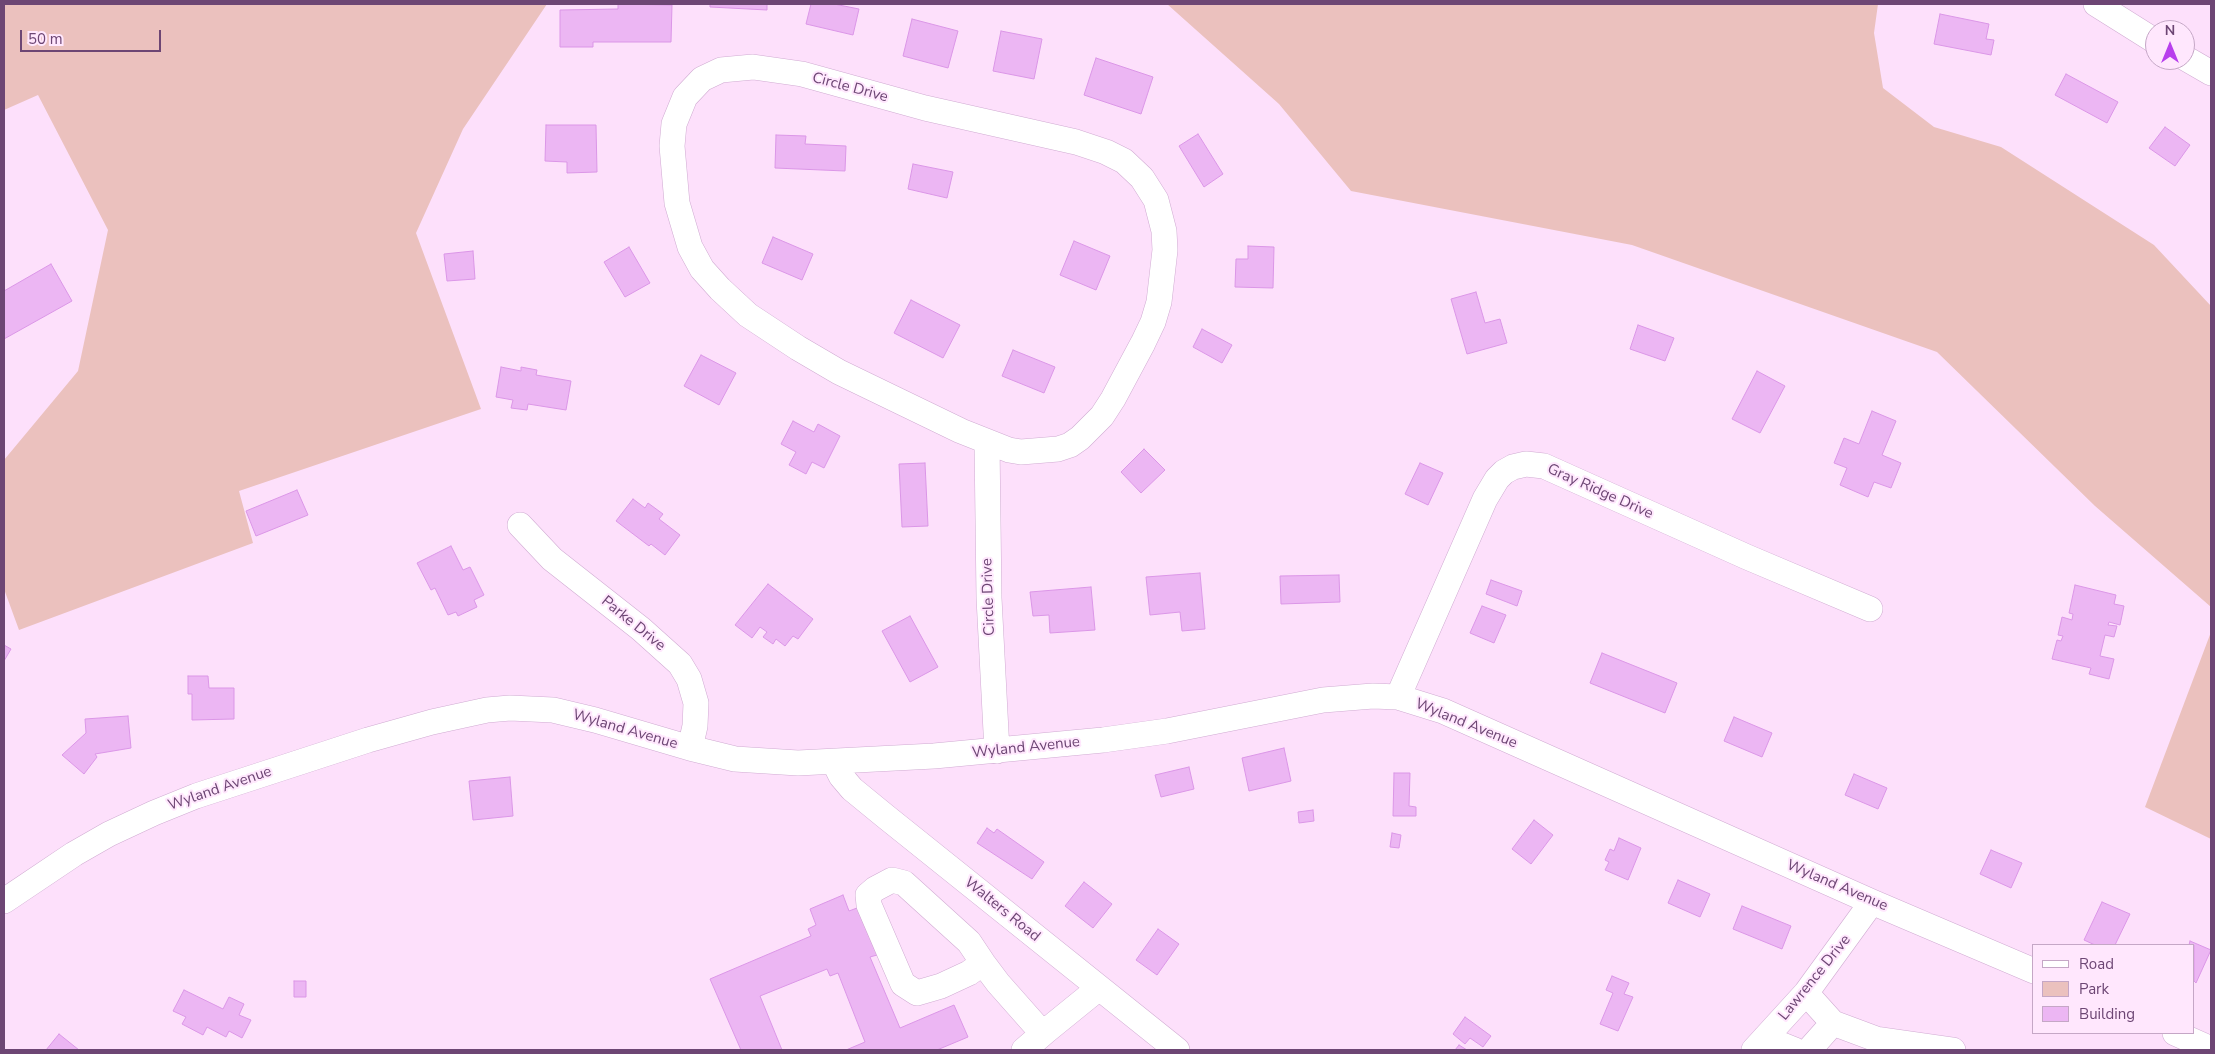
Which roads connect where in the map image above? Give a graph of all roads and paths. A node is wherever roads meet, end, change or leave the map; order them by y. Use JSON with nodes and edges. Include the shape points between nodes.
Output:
{"nodes":[{"id":1,"x":2096,"y":4,"type":"edge"},
{"id":2,"x":2145,"y":35,"type":"edge"},
{"id":3,"x":2195,"y":64,"type":"edge"},
{"id":4,"x":2211,"y":73,"type":"edge"},
{"id":5,"x":987,"y":442,"type":"junction"},
{"id":6,"x":520,"y":525,"type":"dead end"},
{"id":7,"x":1870,"y":608,"type":"dead end"},
{"id":8,"x":1398,"y":698,"type":"junction"},
{"id":9,"x":690,"y":748,"type":"junction"},
{"id":10,"x":996,"y":751,"type":"junction"},
{"id":11,"x":834,"y":762,"type":"junction"},
{"id":12,"x":4,"y":901,"type":"edge"},
{"id":13,"x":1872,"y":902,"type":"junction"},
{"id":14,"x":983,"y":962,"type":"junction"},
{"id":15,"x":2032,"y":970,"type":"edge"},
{"id":16,"x":1099,"y":988,"type":"junction"},
{"id":17,"x":1806,"y":993,"type":"junction"},
{"id":18,"x":1833,"y":1023,"type":"junction"},
{"id":19,"x":1046,"y":1031,"type":"junction"},
{"id":20,"x":2177,"y":1034,"type":"edge"},
{"id":21,"x":1760,"y":1044,"type":"edge"},
{"id":22,"x":2200,"y":1047,"type":"edge"},
{"id":23,"x":1024,"y":1050,"type":"edge"},
{"id":24,"x":1177,"y":1050,"type":"edge"},
{"id":25,"x":1795,"y":1050,"type":"edge"},
{"id":26,"x":1809,"y":1050,"type":"edge"},
{"id":27,"x":1953,"y":1050,"type":"edge"}],
"edges":[{"from":1,"to":2,"type":"street"},
{"from":3,"to":4,"type":"street"},
{"from":5,"to":5,"type":"street","name":"Circle Drive","via":[[838,372],[798,348],[748,315],[702,269],[690,247],[677,203],[672,146],[678,110],[702,78],[721,70],[753,67],[802,74],[925,108],[1076,142],[1124,161],[1142,178],[1161,214],[1165,250],[1163,276],[1153,322],[1113,399],[1092,427],[1070,445],[1022,452]]},
{"from":5,"to":10,"type":"street","name":"Circle Drive","via":[[989,598]]},
{"from":6,"to":9,"type":"street","name":"Parke Drive","via":[[552,559],[680,664],[689,679],[696,704]]},
{"from":7,"to":8,"type":"street","name":"Gray Ridge Drive","via":[[1544,466],[1526,464],[1504,472],[1485,499]]},
{"from":8,"to":10,"type":"street","name":"Wyland Avenue","via":[[1373,696],[1323,700],[1168,731]]},
{"from":8,"to":13,"type":"street","name":"Wyland Avenue","via":[[1460,718]]},
{"from":9,"to":11,"type":"street","name":"Wyland Avenue","via":[[735,759]]},
{"from":9,"to":12,"type":"street","name":"Wyland Avenue","via":[[553,710],[510,708],[465,714],[368,740],[154,812],[74,854]]},
{"from":10,"to":11,"type":"street","name":"Wyland Avenue"},
{"from":11,"to":16,"type":"street","name":"Walters Road","via":[[841,776],[858,794]]},
{"from":13,"to":15,"type":"street","name":"Wyland Avenue"},
{"from":13,"to":17,"type":"street","name":"Lawrence Drive"},
{"from":14,"to":14,"type":"street","via":[[969,942],[904,883],[892,880],[868,895],[869,905],[902,984],[917,993],[970,973]]},
{"from":14,"to":19,"type":"street","via":[[1036,1026]]},
{"from":16,"to":19,"type":"street"},
{"from":16,"to":24,"type":"street","name":"Walters Road"},
{"from":17,"to":18,"type":"street"},
{"from":17,"to":21,"type":"street","name":"Lawrence Drive"},
{"from":18,"to":26,"type":"street"},
{"from":18,"to":27,"type":"street","via":[[1876,1039]]},
{"from":19,"to":23,"type":"street"},
{"from":20,"to":22,"type":"street"},
{"from":21,"to":25,"type":"street"}]}
